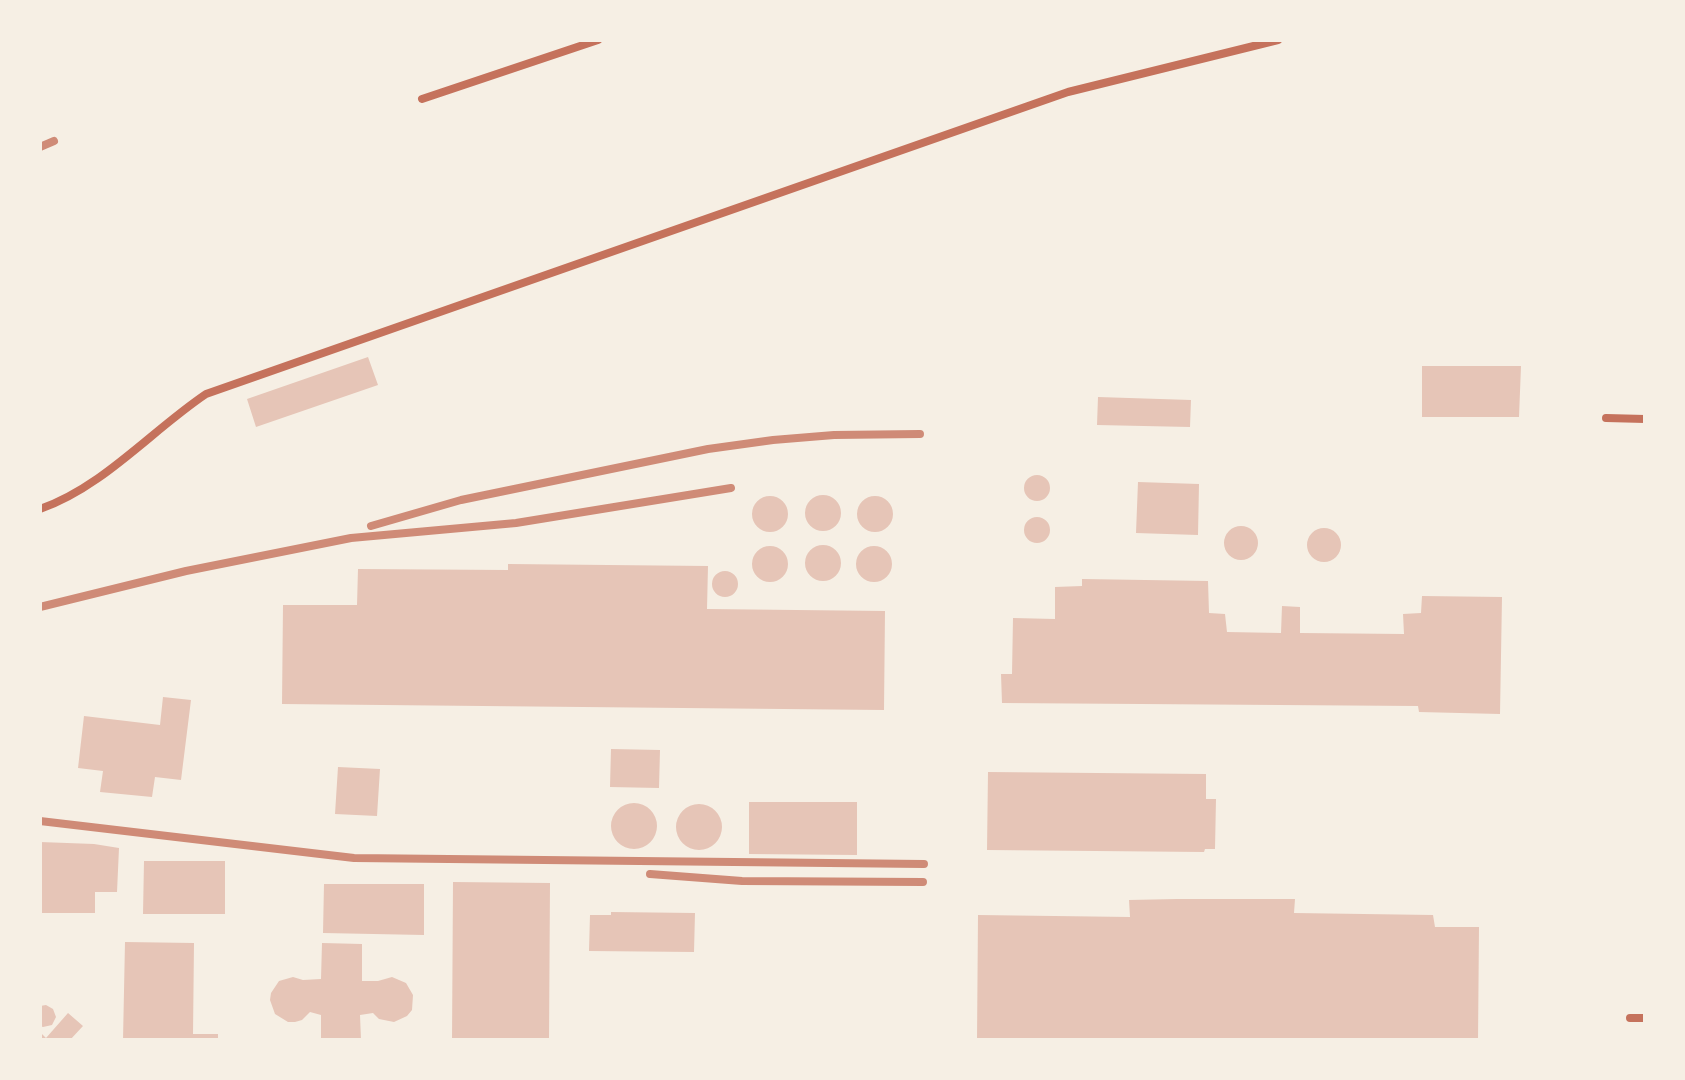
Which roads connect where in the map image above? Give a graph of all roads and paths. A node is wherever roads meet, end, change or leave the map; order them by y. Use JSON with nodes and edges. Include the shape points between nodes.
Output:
{"nodes":[{"id":1,"x":598,"y":40,"type":"edge"},
{"id":2,"x":1278,"y":40,"type":"edge"},
{"id":3,"x":422,"y":99,"type":"dead end"},
{"id":4,"x":1606,"y":418,"type":"dead end"},
{"id":5,"x":1645,"y":419,"type":"edge"},
{"id":6,"x":40,"y":509,"type":"edge"},
{"id":7,"x":1630,"y":1018,"type":"dead end"},
{"id":8,"x":1645,"y":1018,"type":"edge"}],
"edges":[{"from":1,"to":3,"type":"lane"},
{"from":2,"to":6,"type":"lane","via":[[1068,92],[206,394],[93,482]]},
{"from":4,"to":5,"type":"lane"},
{"from":7,"to":8,"type":"lane"}]}
